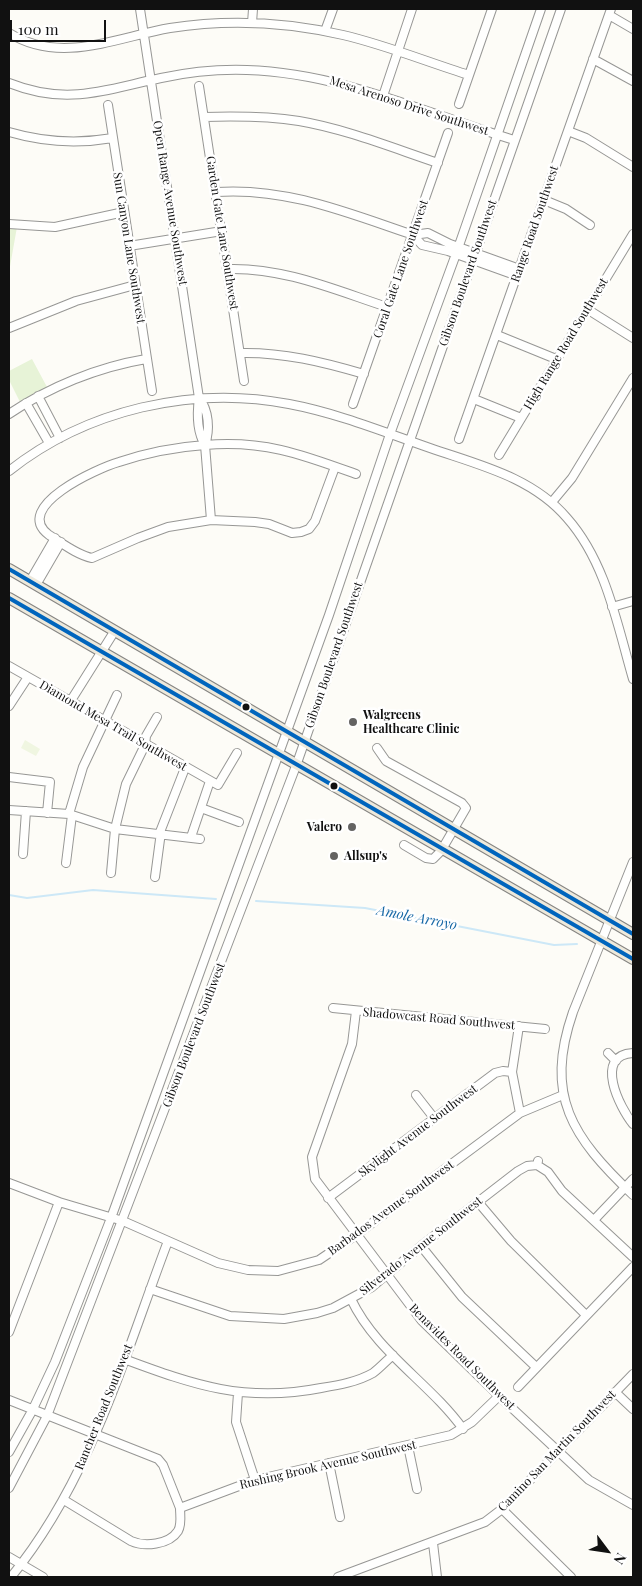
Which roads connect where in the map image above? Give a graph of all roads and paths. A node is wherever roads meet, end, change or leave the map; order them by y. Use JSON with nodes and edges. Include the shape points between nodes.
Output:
{"nodes":[{"id":1,"x":140,"y":9,"type":"edge"},
{"id":2,"x":253,"y":9,"type":"edge"},
{"id":3,"x":333,"y":9,"type":"edge"},
{"id":4,"x":412,"y":9,"type":"edge"},
{"id":5,"x":492,"y":9,"type":"edge"},
{"id":6,"x":541,"y":9,"type":"edge"},
{"id":7,"x":561,"y":9,"type":"edge"},
{"id":8,"x":610,"y":12,"type":"edge"},
{"id":9,"x":252,"y":23,"type":"junction"},
{"id":10,"x":633,"y":29,"type":"edge"},
{"id":11,"x":325,"y":31,"type":"junction"},
{"id":12,"x":9,"y":34,"type":"edge"},
{"id":13,"x":144,"y":34,"type":"junction"},
{"id":14,"x":397,"y":52,"type":"junction"},
{"id":15,"x":593,"y":59,"type":"junction"},
{"id":16,"x":469,"y":75,"type":"junction"},
{"id":17,"x":151,"y":80,"type":"junction"},
{"id":18,"x":633,"y":81,"type":"edge"},
{"id":19,"x":9,"y":83,"type":"edge"},
{"id":20,"x":199,"y":86,"type":"dead end"},
{"id":21,"x":383,"y":96,"type":"junction"},
{"id":22,"x":459,"y":104,"type":"dead end"},
{"id":23,"x":108,"y":105,"type":"dead end"},
{"id":24,"x":204,"y":117,"type":"junction"},
{"id":25,"x":568,"y":131,"type":"junction"},
{"id":26,"x":9,"y":132,"type":"edge"},
{"id":27,"x":448,"y":133,"type":"dead end"},
{"id":28,"x":496,"y":134,"type":"junction"},
{"id":29,"x":113,"y":138,"type":"junction"},
{"id":30,"x":514,"y":140,"type":"junction"},
{"id":31,"x":438,"y":164,"type":"junction"},
{"id":32,"x":633,"y":167,"type":"edge"},
{"id":33,"x":216,"y":192,"type":"junction"},
{"id":34,"x":544,"y":200,"type":"junction"},
{"id":35,"x":124,"y":212,"type":"junction"},
{"id":36,"x":9,"y":224,"type":"edge"},
{"id":37,"x":590,"y":225,"type":"dead end"},
{"id":38,"x":222,"y":231,"type":"junction"},
{"id":39,"x":633,"y":234,"type":"edge"},
{"id":40,"x":412,"y":235,"type":"junction"},
{"id":41,"x":433,"y":236,"type":"junction"},
{"id":42,"x":176,"y":239,"type":"junction"},
{"id":43,"x":129,"y":246,"type":"junction"},
{"id":44,"x":430,"y":246,"type":"junction"},
{"id":45,"x":457,"y":250,"type":"junction"},
{"id":46,"x":474,"y":256,"type":"junction"},
{"id":47,"x":227,"y":269,"type":"junction"},
{"id":48,"x":518,"y":271,"type":"junction"},
{"id":49,"x":135,"y":285,"type":"junction"},
{"id":50,"x":387,"y":307,"type":"junction"},
{"id":51,"x":587,"y":309,"type":"junction"},
{"id":52,"x":9,"y":328,"type":"edge"},
{"id":53,"x":497,"y":335,"type":"junction"},
{"id":54,"x":633,"y":338,"type":"edge"},
{"id":55,"x":240,"y":353,"type":"junction"},
{"id":56,"x":556,"y":358,"type":"junction"},
{"id":57,"x":146,"y":359,"type":"junction"},
{"id":58,"x":364,"y":374,"type":"junction"},
{"id":59,"x":633,"y":378,"type":"edge"},
{"id":60,"x":244,"y":381,"type":"dead end"},
{"id":61,"x":152,"y":391,"type":"dead end"},
{"id":62,"x":38,"y":396,"type":"junction"},
{"id":63,"x":199,"y":398,"type":"junction"},
{"id":64,"x":474,"y":399,"type":"junction"},
{"id":65,"x":26,"y":403,"type":"junction"},
{"id":66,"x":353,"y":404,"type":"dead end"},
{"id":67,"x":9,"y":414,"type":"edge"},
{"id":68,"x":49,"y":416,"type":"junction"},
{"id":69,"x":521,"y":418,"type":"junction"},
{"id":70,"x":37,"y":422,"type":"junction"},
{"id":71,"x":390,"y":434,"type":"junction"},
{"id":72,"x":60,"y":438,"type":"junction"},
{"id":73,"x":459,"y":439,"type":"dead end"},
{"id":74,"x":409,"y":440,"type":"junction"},
{"id":75,"x":49,"y":443,"type":"junction"},
{"id":76,"x":205,"y":445,"type":"junction"},
{"id":77,"x":499,"y":455,"type":"dead end"},
{"id":78,"x":335,"y":467,"type":"junction"},
{"id":79,"x":9,"y":471,"type":"edge"},
{"id":80,"x":356,"y":474,"type":"dead end"},
{"id":81,"x":552,"y":502,"type":"junction"},
{"id":82,"x":211,"y":520,"type":"junction"},
{"id":83,"x":58,"y":540,"type":"junction"},
{"id":84,"x":9,"y":569,"type":"edge"},
{"id":85,"x":33,"y":583,"type":"junction"},
{"id":86,"x":9,"y":598,"type":"edge"},
{"id":87,"x":633,"y":601,"type":"edge"},
{"id":88,"x":612,"y":608,"type":"junction"},
{"id":89,"x":114,"y":632,"type":"junction"},
{"id":90,"x":101,"y":652,"type":"junction"},
{"id":91,"x":9,"y":666,"type":"edge"},
{"id":92,"x":28,"y":677,"type":"junction"},
{"id":93,"x":633,"y":679,"type":"edge"},
{"id":94,"x":117,"y":696,"type":"dead end"},
{"id":95,"x":70,"y":702,"type":"junction"},
{"id":96,"x":9,"y":706,"type":"edge"},
{"id":97,"x":157,"y":717,"type":"dead end"},
{"id":98,"x":105,"y":722,"type":"junction"},
{"id":99,"x":288,"y":730,"type":"junction"},
{"id":100,"x":304,"y":740,"type":"junction"},
{"id":101,"x":145,"y":745,"type":"junction"},
{"id":102,"x":377,"y":748,"type":"dead end"},
{"id":103,"x":237,"y":754,"type":"dead end"},
{"id":104,"x":278,"y":755,"type":"junction"},
{"id":105,"x":296,"y":766,"type":"junction"},
{"id":106,"x":185,"y":768,"type":"junction"},
{"id":107,"x":9,"y":777,"type":"edge"},
{"id":108,"x":210,"y":781,"type":"junction"},
{"id":109,"x":201,"y":808,"type":"junction"},
{"id":110,"x":9,"y":810,"type":"edge"},
{"id":111,"x":26,"y":811,"type":"junction"},
{"id":112,"x":47,"y":813,"type":"junction"},
{"id":113,"x":71,"y":815,"type":"junction"},
{"id":114,"x":240,"y":822,"type":"dead end"},
{"id":115,"x":115,"y":829,"type":"junction"},
{"id":116,"x":455,"y":829,"type":"junction"},
{"id":117,"x":160,"y":832,"type":"junction"},
{"id":118,"x":191,"y":837,"type":"junction"},
{"id":119,"x":200,"y":838,"type":"dead end"},
{"id":120,"x":404,"y":845,"type":"dead end"},
{"id":121,"x":443,"y":847,"type":"junction"},
{"id":122,"x":23,"y":854,"type":"dead end"},
{"id":123,"x":633,"y":862,"type":"edge"},
{"id":124,"x":66,"y":863,"type":"dead end"},
{"id":125,"x":111,"y":873,"type":"dead end"},
{"id":126,"x":155,"y":877,"type":"dead end"},
{"id":127,"x":610,"y":920,"type":"junction"},
{"id":128,"x":633,"y":934,"type":"edge"},
{"id":129,"x":601,"y":940,"type":"junction"},
{"id":130,"x":633,"y":959,"type":"edge"},
{"id":131,"x":333,"y":1008,"type":"dead end"},
{"id":132,"x":356,"y":1011,"type":"junction"},
{"id":133,"x":519,"y":1026,"type":"junction"},
{"id":134,"x":546,"y":1029,"type":"dead end"},
{"id":135,"x":608,"y":1053,"type":"dead end"},
{"id":136,"x":633,"y":1053,"type":"edge"},
{"id":137,"x":616,"y":1060,"type":"junction"},
{"id":138,"x":512,"y":1072,"type":"junction"},
{"id":139,"x":563,"y":1094,"type":"junction"},
{"id":140,"x":416,"y":1096,"type":"dead end"},
{"id":141,"x":520,"y":1113,"type":"junction"},
{"id":142,"x":434,"y":1118,"type":"junction"},
{"id":143,"x":633,"y":1124,"type":"edge"},
{"id":144,"x":633,"y":1179,"type":"edge"},
{"id":145,"x":9,"y":1183,"type":"edge"},
{"id":146,"x":625,"y":1187,"type":"junction"},
{"id":147,"x":633,"y":1194,"type":"edge"},
{"id":148,"x":328,"y":1198,"type":"junction"},
{"id":149,"x":59,"y":1202,"type":"junction"},
{"id":150,"x":478,"y":1202,"type":"junction"},
{"id":151,"x":110,"y":1218,"type":"junction"},
{"id":152,"x":594,"y":1220,"type":"junction"},
{"id":153,"x":123,"y":1222,"type":"junction"},
{"id":154,"x":356,"y":1235,"type":"junction"},
{"id":155,"x":168,"y":1241,"type":"junction"},
{"id":156,"x":421,"y":1246,"type":"junction"},
{"id":157,"x":633,"y":1257,"type":"edge"},
{"id":158,"x":633,"y":1267,"type":"edge"},
{"id":159,"x":386,"y":1275,"type":"junction"},
{"id":160,"x":150,"y":1289,"type":"junction"},
{"id":161,"x":351,"y":1299,"type":"junction"},
{"id":162,"x":586,"y":1315,"type":"junction"},
{"id":163,"x":9,"y":1332,"type":"edge"},
{"id":164,"x":393,"y":1355,"type":"junction"},
{"id":165,"x":124,"y":1359,"type":"junction"},
{"id":166,"x":536,"y":1367,"type":"junction"},
{"id":167,"x":633,"y":1374,"type":"edge"},
{"id":168,"x":518,"y":1387,"type":"dead end"},
{"id":169,"x":615,"y":1392,"type":"junction"},
{"id":170,"x":238,"y":1393,"type":"junction"},
{"id":171,"x":499,"y":1396,"type":"junction"},
{"id":172,"x":9,"y":1400,"type":"edge"},
{"id":173,"x":633,"y":1409,"type":"edge"},
{"id":174,"x":32,"y":1411,"type":"junction"},
{"id":175,"x":47,"y":1416,"type":"junction"},
{"id":176,"x":463,"y":1429,"type":"junction"},
{"id":177,"x":96,"y":1434,"type":"junction"},
{"id":178,"x":408,"y":1446,"type":"junction"},
{"id":179,"x":9,"y":1452,"type":"edge"},
{"id":180,"x":558,"y":1452,"type":"junction"},
{"id":181,"x":329,"y":1463,"type":"junction"},
{"id":182,"x":255,"y":1480,"type":"junction"},
{"id":183,"x":9,"y":1488,"type":"edge"},
{"id":184,"x":417,"y":1489,"type":"dead end"},
{"id":185,"x":64,"y":1500,"type":"junction"},
{"id":186,"x":633,"y":1505,"type":"edge"},
{"id":187,"x":180,"y":1508,"type":"junction"},
{"id":188,"x":502,"y":1509,"type":"junction"},
{"id":189,"x":340,"y":1517,"type":"dead end"},
{"id":190,"x":433,"y":1543,"type":"junction"},
{"id":191,"x":9,"y":1557,"type":"edge"},
{"id":192,"x":22,"y":1564,"type":"junction"},
{"id":193,"x":12,"y":1577,"type":"edge"},
{"id":194,"x":43,"y":1577,"type":"edge"},
{"id":195,"x":338,"y":1577,"type":"edge"},
{"id":196,"x":437,"y":1577,"type":"edge"},
{"id":197,"x":571,"y":1577,"type":"edge"}],
"edges":[{"from":1,"to":13,"type":"street","name":"Open Range Avenue Southwest"},
{"from":2,"to":9,"type":"street"},
{"from":3,"to":11,"type":"street"},
{"from":4,"to":14,"type":"street"},
{"from":5,"to":16,"type":"street"},
{"from":6,"to":28,"type":"street","name":"Gibson Boulevard Southwest"},
{"from":7,"to":30,"type":"street","name":"Gibson Boulevard Southwest"},
{"from":8,"to":10,"type":"street"},
{"from":8,"to":15,"type":"street","name":"Range Road Southwest"},
{"from":9,"to":11,"type":"street"},
{"from":9,"to":13,"type":"street","via":[[191,26]]},
{"from":11,"to":14,"type":"street"},
{"from":12,"to":13,"type":"street","via":[[42,46],[70,49],[98,46]]},
{"from":13,"to":17,"type":"street","name":"Open Range Avenue Southwest"},
{"from":14,"to":16,"type":"street"},
{"from":14,"to":21,"type":"street"},
{"from":15,"to":18,"type":"street"},
{"from":15,"to":25,"type":"street","name":"Range Road Southwest"},
{"from":16,"to":22,"type":"street"},
{"from":17,"to":19,"type":"street","name":"Mesa Arenoso Drive Southwest","via":[[86,95],[46,94]]},
{"from":17,"to":21,"type":"street","name":"Mesa Arenoso Drive Southwest","via":[[211,70],[255,70],[321,78]]},
{"from":17,"to":42,"type":"street","name":"Open Range Avenue Southwest"},
{"from":20,"to":24,"type":"street","name":"Garden Gate Lane Southwest"},
{"from":21,"to":28,"type":"street","name":"Mesa Arenoso Drive Southwest"},
{"from":23,"to":29,"type":"street","name":"Sun Canyon Lane Southwest"},
{"from":24,"to":31,"type":"street","via":[[244,116],[300,121]]},
{"from":24,"to":33,"type":"street","name":"Garden Gate Lane Southwest"},
{"from":25,"to":32,"type":"street","via":[[586,138]]},
{"from":25,"to":34,"type":"street","name":"Range Road Southwest"},
{"from":26,"to":29,"type":"street","via":[[61,141]]},
{"from":27,"to":31,"type":"street","name":"Coral Gate Lane Southwest"},
{"from":28,"to":30,"type":"street","name":"Mesa Arenoso Drive Southwest"},
{"from":28,"to":45,"type":"street","name":"Gibson Boulevard Southwest"},
{"from":29,"to":35,"type":"street","name":"Sun Canyon Lane Southwest"},
{"from":30,"to":46,"type":"street","name":"Gibson Boulevard Southwest"},
{"from":31,"to":40,"type":"street","name":"Coral Gate Lane Southwest"},
{"from":33,"to":38,"type":"street","name":"Garden Gate Lane Southwest"},
{"from":33,"to":40,"type":"street","via":[[264,192],[294,197]]},
{"from":34,"to":37,"type":"street","via":[[566,209]]},
{"from":34,"to":48,"type":"street","name":"Range Road Southwest"},
{"from":35,"to":36,"type":"street","via":[[55,228]]},
{"from":35,"to":43,"type":"street","name":"Sun Canyon Lane Southwest"},
{"from":38,"to":42,"type":"street"},
{"from":38,"to":47,"type":"street","name":"Garden Gate Lane Southwest"},
{"from":39,"to":51,"type":"street","name":"High Range Road Southwest"},
{"from":40,"to":41,"type":"street","via":[[422,232]]},
{"from":40,"to":44,"type":"street","via":[[417,242]]},
{"from":40,"to":50,"type":"street","name":"Coral Gate Lane Southwest"},
{"from":41,"to":44,"type":"street"},
{"from":41,"to":45,"type":"street"},
{"from":42,"to":43,"type":"street"},
{"from":42,"to":63,"type":"street","name":"Open Range Avenue Southwest"},
{"from":43,"to":49,"type":"street","name":"Sun Canyon Lane Southwest"},
{"from":44,"to":45,"type":"street"},
{"from":45,"to":46,"type":"street"},
{"from":45,"to":71,"type":"street","name":"Gibson Boulevard Southwest"},
{"from":46,"to":48,"type":"street","via":[[512,274]]},
{"from":46,"to":74,"type":"street","name":"Gibson Boulevard Southwest"},
{"from":47,"to":50,"type":"street","via":[[283,273]]},
{"from":47,"to":55,"type":"street","name":"Garden Gate Lane Southwest"},
{"from":48,"to":53,"type":"street","name":"Range Road Southwest"},
{"from":49,"to":52,"type":"street","via":[[76,301]]},
{"from":49,"to":57,"type":"street","name":"Sun Canyon Lane Southwest"},
{"from":50,"to":58,"type":"street","name":"Coral Gate Lane Southwest"},
{"from":51,"to":54,"type":"street"},
{"from":51,"to":56,"type":"street","name":"High Range Road Southwest"},
{"from":53,"to":56,"type":"street"},
{"from":53,"to":64,"type":"street","name":"Range Road Southwest"},
{"from":55,"to":58,"type":"street","via":[[269,353],[306,359]]},
{"from":55,"to":60,"type":"street","name":"Garden Gate Lane Southwest"},
{"from":56,"to":69,"type":"street","name":"High Range Road Southwest"},
{"from":57,"to":61,"type":"street","name":"Sun Canyon Lane Southwest"},
{"from":57,"to":62,"type":"street","via":[[103,370]]},
{"from":58,"to":66,"type":"street","name":"Coral Gate Lane Southwest"},
{"from":59,"to":81,"type":"street","via":[[565,488]]},
{"from":62,"to":65,"type":"street"},
{"from":62,"to":68,"type":"street"},
{"from":63,"to":71,"type":"street","via":[[247,398],[287,403]]},
{"from":63,"to":72,"type":"street","via":[[136,409]]},
{"from":63,"to":76,"type":"street","name":"Open Range Avenue Southwest","via":[[203,420],[200,437]]},
{"from":64,"to":69,"type":"street"},
{"from":64,"to":73,"type":"street","name":"Range Road Southwest"},
{"from":65,"to":67,"type":"street"},
{"from":65,"to":70,"type":"street"},
{"from":68,"to":70,"type":"street"},
{"from":68,"to":72,"type":"street"},
{"from":69,"to":77,"type":"street","name":"High Range Road Southwest"},
{"from":70,"to":75,"type":"street"},
{"from":71,"to":74,"type":"street"},
{"from":71,"to":99,"type":"street","name":"Gibson Boulevard Southwest"},
{"from":72,"to":75,"type":"street"},
{"from":74,"to":81,"type":"street","via":[[512,477]]},
{"from":74,"to":100,"type":"street","name":"Gibson Boulevard Southwest"},
{"from":75,"to":79,"type":"street"},
{"from":76,"to":78,"type":"street","via":[[260,444]]},
{"from":76,"to":82,"type":"street","name":"Open Range Avenue Southwest"},
{"from":76,"to":83,"type":"street","via":[[118,462],[66,487],[50,499],[39,520],[42,530]]},
{"from":78,"to":80,"type":"street"},
{"from":78,"to":82,"type":"street","via":[[315,521],[304,531],[292,533],[270,524]]},
{"from":81,"to":88,"type":"street","via":[[587,544]]},
{"from":82,"to":83,"type":"street","via":[[168,528],[92,558]]},
{"from":83,"to":85,"type":"street"},
{"from":84,"to":85,"type":"main road"},
{"from":85,"to":89,"type":"main road"},
{"from":86,"to":90,"type":"main road"},
{"from":87,"to":88,"type":"street"},
{"from":88,"to":93,"type":"street"},
{"from":89,"to":90,"type":"street"},
{"from":89,"to":99,"type":"main road"},
{"from":90,"to":95,"type":"street"},
{"from":90,"to":104,"type":"main road"},
{"from":91,"to":92,"type":"street","name":"Diamond Mesa Trail Southwest"},
{"from":92,"to":95,"type":"street","name":"Diamond Mesa Trail Southwest"},
{"from":92,"to":96,"type":"street"},
{"from":94,"to":98,"type":"street"},
{"from":95,"to":98,"type":"street","name":"Diamond Mesa Trail Southwest"},
{"from":97,"to":101,"type":"street","via":[[146,736]]},
{"from":98,"to":101,"type":"street","name":"Diamond Mesa Trail Southwest"},
{"from":98,"to":113,"type":"street","via":[[83,767]]},
{"from":99,"to":100,"type":"main road"},
{"from":99,"to":104,"type":"street","name":"Gibson Boulevard Southwest"},
{"from":100,"to":105,"type":"street","name":"Gibson Boulevard Southwest"},
{"from":100,"to":116,"type":"main road"},
{"from":101,"to":106,"type":"street","name":"Diamond Mesa Trail Southwest"},
{"from":101,"to":115,"type":"street","via":[[126,784]]},
{"from":102,"to":116,"type":"street","via":[[386,761],[462,803],[466,810]]},
{"from":103,"to":108,"type":"street","name":"Diamond Mesa Trail Southwest","via":[[218,786]]},
{"from":104,"to":105,"type":"main road"},
{"from":104,"to":151,"type":"street","name":"Gibson Boulevard Southwest"},
{"from":105,"to":121,"type":"main road"},
{"from":105,"to":153,"type":"street","name":"Gibson Boulevard Southwest"},
{"from":106,"to":108,"type":"street","name":"Diamond Mesa Trail Southwest"},
{"from":106,"to":117,"type":"street"},
{"from":107,"to":112,"type":"street","via":[[50,782]]},
{"from":108,"to":109,"type":"street"},
{"from":109,"to":114,"type":"street"},
{"from":109,"to":118,"type":"street"},
{"from":110,"to":111,"type":"street"},
{"from":111,"to":112,"type":"street"},
{"from":111,"to":122,"type":"street"},
{"from":112,"to":113,"type":"street"},
{"from":113,"to":115,"type":"street"},
{"from":113,"to":124,"type":"street"},
{"from":115,"to":117,"type":"street"},
{"from":115,"to":125,"type":"street"},
{"from":116,"to":121,"type":"street"},
{"from":116,"to":127,"type":"main road"},
{"from":117,"to":118,"type":"street"},
{"from":117,"to":126,"type":"street"},
{"from":118,"to":119,"type":"street"},
{"from":120,"to":121,"type":"street","via":[[429,859],[436,857]]},
{"from":121,"to":129,"type":"main road"},
{"from":123,"to":127,"type":"street"},
{"from":127,"to":128,"type":"main road"},
{"from":127,"to":129,"type":"street"},
{"from":129,"to":130,"type":"main road"},
{"from":129,"to":139,"type":"street","via":[[565,1036],[561,1075]]},
{"from":131,"to":132,"type":"street","name":"Shadowcast Road Southwest"},
{"from":132,"to":133,"type":"street","name":"Shadowcast Road Southwest"},
{"from":132,"to":148,"type":"street","name":"Benavides Road Southwest","via":[[352,1044],[312,1157],[315,1180]]},
{"from":133,"to":134,"type":"street","name":"Shadowcast Road Southwest"},
{"from":133,"to":138,"type":"street"},
{"from":135,"to":137,"type":"street"},
{"from":136,"to":137,"type":"street"},
{"from":137,"to":143,"type":"street","via":[[613,1083]]},
{"from":138,"to":141,"type":"street"},
{"from":138,"to":142,"type":"street","name":"Skylight Avenue Southwest","via":[[502,1070],[495,1073]]},
{"from":139,"to":141,"type":"street","name":"Barbados Avenue Southwest"},
{"from":139,"to":146,"type":"street","via":[[584,1141]]},
{"from":140,"to":142,"type":"street"},
{"from":141,"to":154,"type":"street","name":"Barbados Avenue Southwest"},
{"from":142,"to":148,"type":"street","name":"Skylight Avenue Southwest"},
{"from":144,"to":146,"type":"street"},
{"from":145,"to":149,"type":"street","name":"Barbados Avenue Southwest"},
{"from":146,"to":147,"type":"street"},
{"from":146,"to":152,"type":"street"},
{"from":148,"to":154,"type":"street","name":"Benavides Road Southwest"},
{"from":149,"to":151,"type":"street","name":"Barbados Avenue Southwest"},
{"from":149,"to":163,"type":"street"},
{"from":150,"to":152,"type":"street","name":"Silverado Avenue Southwest","via":[[518,1171],[538,1163],[562,1191]]},
{"from":150,"to":156,"type":"street","name":"Silverado Avenue Southwest"},
{"from":150,"to":162,"type":"street","via":[[511,1241]]},
{"from":151,"to":153,"type":"street","name":"Barbados Avenue Southwest"},
{"from":151,"to":174,"type":"street","name":"Gibson Boulevard Southwest","via":[[55,1362]]},
{"from":152,"to":157,"type":"street"},
{"from":153,"to":155,"type":"street","name":"Barbados Avenue Southwest"},
{"from":153,"to":175,"type":"street","name":"Gibson Boulevard Southwest"},
{"from":154,"to":155,"type":"street","name":"Barbados Avenue Southwest","via":[[319,1260],[278,1271],[248,1270],[218,1263]]},
{"from":154,"to":159,"type":"street","name":"Benavides Road Southwest"},
{"from":155,"to":160,"type":"street","name":"Rancher Road Southwest"},
{"from":156,"to":159,"type":"street","name":"Silverado Avenue Southwest"},
{"from":156,"to":166,"type":"street","via":[[462,1297]]},
{"from":158,"to":162,"type":"street"},
{"from":159,"to":161,"type":"street","name":"Silverado Avenue Southwest"},
{"from":159,"to":171,"type":"street","name":"Benavides Road Southwest","via":[[422,1321]]},
{"from":160,"to":161,"type":"street","name":"Silverado Avenue Southwest","via":[[214,1312],[266,1319],[317,1314]]},
{"from":160,"to":165,"type":"street","name":"Rancher Road Southwest"},
{"from":161,"to":164,"type":"street","via":[[361,1317]]},
{"from":162,"to":166,"type":"street"},
{"from":164,"to":170,"type":"street","via":[[373,1372],[352,1382],[298,1393]]},
{"from":164,"to":176,"type":"street"},
{"from":165,"to":170,"type":"street","via":[[191,1383]]},
{"from":165,"to":177,"type":"street","name":"Rancher Road Southwest"},
{"from":166,"to":168,"type":"street"},
{"from":167,"to":169,"type":"street","name":"Camino San Martin Southwest"},
{"from":169,"to":173,"type":"street"},
{"from":169,"to":180,"type":"street","name":"Camino San Martin Southwest"},
{"from":170,"to":182,"type":"street","via":[[236,1422]]},
{"from":171,"to":176,"type":"street","name":"Rushing Brook Avenue Southwest"},
{"from":171,"to":180,"type":"street","name":"Benavides Road Southwest"},
{"from":172,"to":174,"type":"street"},
{"from":174,"to":175,"type":"street"},
{"from":174,"to":179,"type":"street","name":"Gibson Boulevard Southwest"},
{"from":175,"to":177,"type":"street"},
{"from":175,"to":183,"type":"street","name":"Gibson Boulevard Southwest"},
{"from":176,"to":178,"type":"street","name":"Rushing Brook Avenue Southwest"},
{"from":177,"to":185,"type":"street","name":"Rancher Road Southwest"},
{"from":177,"to":187,"type":"street","via":[[158,1459]]},
{"from":178,"to":181,"type":"street","name":"Rushing Brook Avenue Southwest"},
{"from":178,"to":184,"type":"street"},
{"from":180,"to":186,"type":"street","name":"Benavides Road Southwest","via":[[589,1480]]},
{"from":180,"to":188,"type":"street","name":"Camino San Martin Southwest"},
{"from":181,"to":182,"type":"street","name":"Rushing Brook Avenue Southwest"},
{"from":181,"to":189,"type":"street"},
{"from":182,"to":187,"type":"street","name":"Rushing Brook Avenue Southwest"},
{"from":185,"to":187,"type":"street","via":[[140,1545],[169,1539],[177,1532],[181,1522]]},
{"from":185,"to":192,"type":"street","name":"Rancher Road Southwest"},
{"from":188,"to":190,"type":"street","name":"Camino San Martin Southwest","via":[[485,1522]]},
{"from":188,"to":197,"type":"street"},
{"from":190,"to":195,"type":"street","name":"Camino San Martin Southwest"},
{"from":190,"to":196,"type":"street"},
{"from":191,"to":192,"type":"street"},
{"from":192,"to":193,"type":"street","name":"Rancher Road Southwest"},
{"from":192,"to":194,"type":"street"}]}
